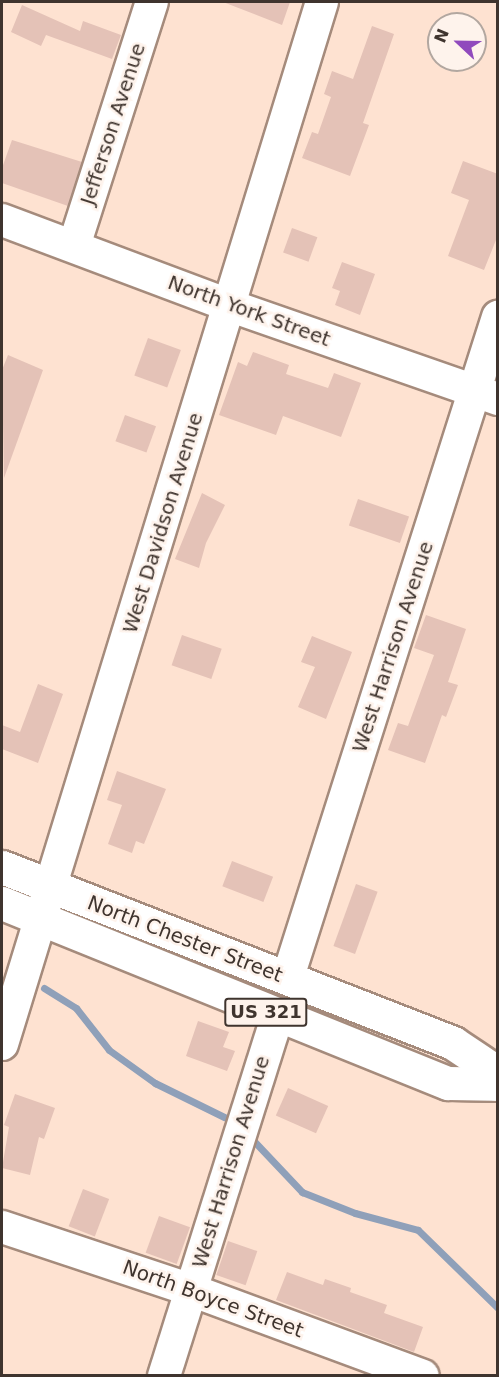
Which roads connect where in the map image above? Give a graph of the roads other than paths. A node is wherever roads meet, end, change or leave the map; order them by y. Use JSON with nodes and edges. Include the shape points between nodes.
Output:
{"nodes":[{"id":1,"x":152,"y":2,"type":"edge"},
{"id":2,"x":322,"y":2,"type":"edge"},
{"id":3,"x":2,"y":220,"type":"edge"},
{"id":4,"x":74,"y":246,"type":"junction"},
{"id":5,"x":231,"y":306,"type":"junction"},
{"id":6,"x":498,"y":317,"type":"edge"},
{"id":7,"x":486,"y":395,"type":"edge"},
{"id":8,"x":2,"y":867,"type":"edge"},
{"id":9,"x":44,"y":902,"type":"junction"},
{"id":10,"x":2,"y":903,"type":"edge"},
{"id":11,"x":288,"y":977,"type":"junction"},
{"id":12,"x":277,"y":1017,"type":"junction"},
{"id":13,"x":2,"y":1044,"type":"edge"},
{"id":14,"x":498,"y":1073,"type":"edge"},
{"id":15,"x":498,"y":1084,"type":"edge"},
{"id":16,"x":2,"y":1227,"type":"edge"},
{"id":17,"x":190,"y":1290,"type":"junction"},
{"id":18,"x":164,"y":1376,"type":"edge"},
{"id":19,"x":423,"y":1376,"type":"edge"}],
"edges":[{"from":1,"to":4,"type":"street","name":"Jefferson Avenue"},
{"from":2,"to":5,"type":"street","name":"West Davidson Avenue"},
{"from":3,"to":4,"type":"street","name":"North York Street"},
{"from":4,"to":5,"type":"street","name":"North York Street"},
{"from":5,"to":7,"type":"street","name":"North York Street"},
{"from":5,"to":9,"type":"street","name":"West Davidson Avenue"},
{"from":6,"to":7,"type":"street","name":"West Harrison Avenue"},
{"from":7,"to":11,"type":"street","name":"West Harrison Avenue"},
{"from":8,"to":9,"type":"main road","name":"North Chester Street","number":"US 321"},
{"from":9,"to":10,"type":"main road","name":"North Chester Street","number":"US 321"},
{"from":9,"to":11,"type":"main road","name":"North Chester Street","number":"US 321"},
{"from":9,"to":12,"type":"main road","name":"North Chester Street","number":"US 321"},
{"from":9,"to":13,"type":"street","name":"West Davidson Avenue"},
{"from":11,"to":14,"type":"main road","name":"North Chester Street","number":"US 321","via":[[453,1042]]},
{"from":12,"to":15,"type":"main road","name":"North Chester Street","number":"US 321","via":[[448,1083]]},
{"from":12,"to":17,"type":"street","name":"West Harrison Avenue"},
{"from":16,"to":17,"type":"street","name":"North Boyce Street"},
{"from":17,"to":18,"type":"street","name":"West Harrison Avenue"},
{"from":17,"to":19,"type":"street","name":"North Boyce Street"}]}
